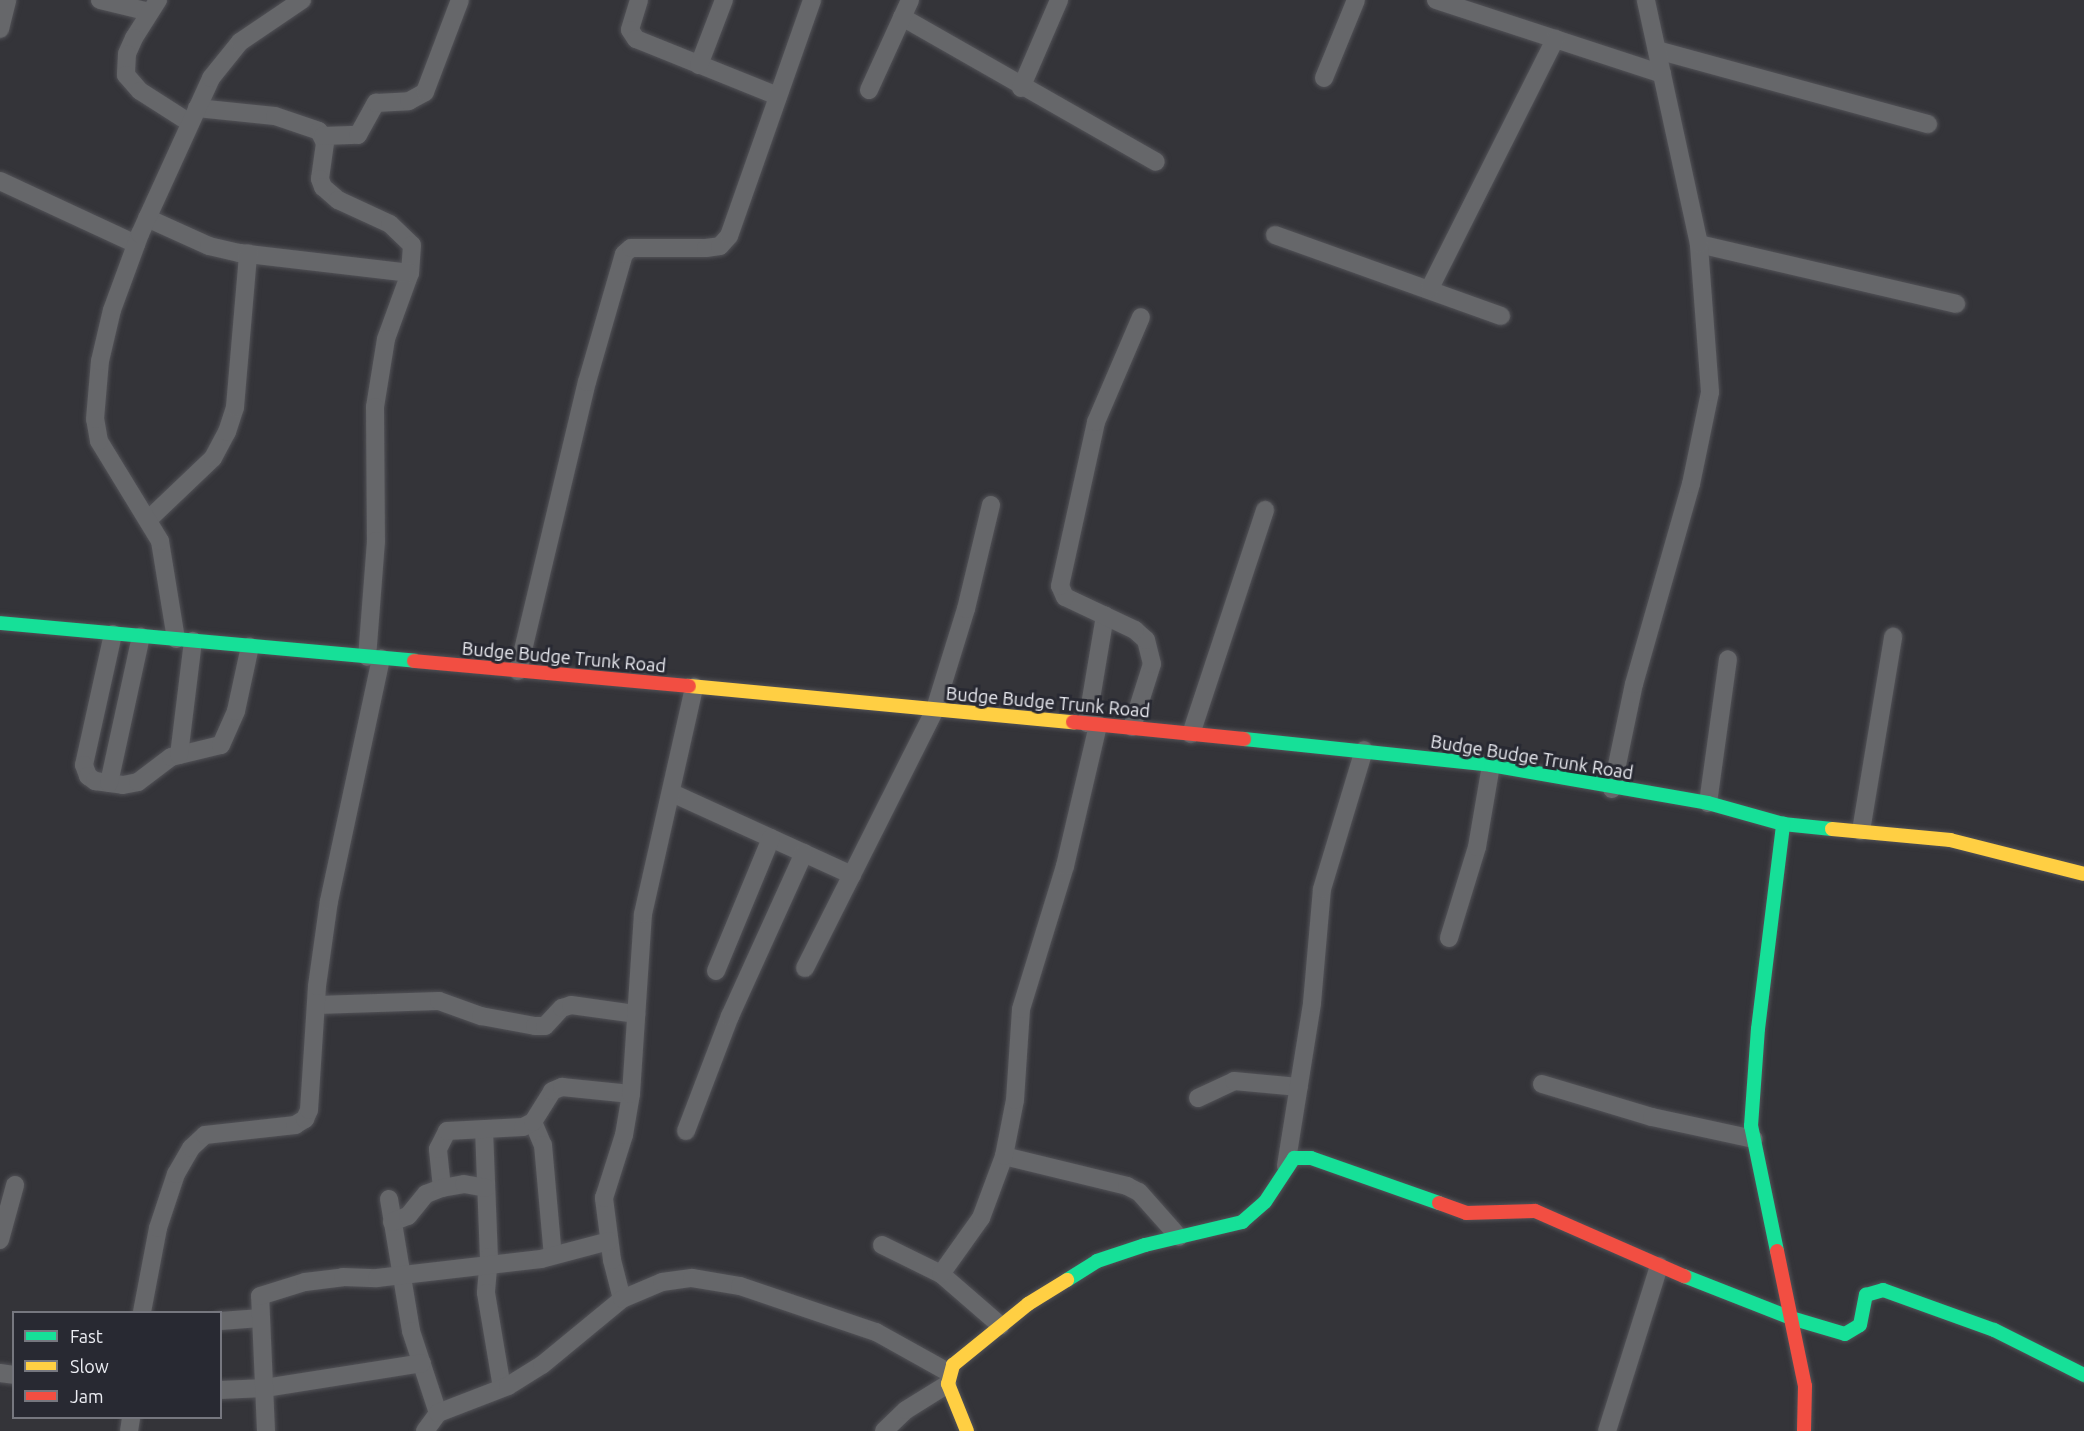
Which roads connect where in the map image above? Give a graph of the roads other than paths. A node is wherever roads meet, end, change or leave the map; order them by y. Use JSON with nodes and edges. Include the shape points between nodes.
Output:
{"nodes":[{"id":1,"x":8,"y":0,"type":"edge"},
{"id":2,"x":100,"y":0,"type":"edge"},
{"id":3,"x":302,"y":0,"type":"edge"},
{"id":4,"x":460,"y":0,"type":"edge"},
{"id":5,"x":639,"y":0,"type":"edge"},
{"id":6,"x":724,"y":0,"type":"edge"},
{"id":7,"x":812,"y":0,"type":"edge"},
{"id":8,"x":909,"y":0,"type":"edge"},
{"id":9,"x":1059,"y":0,"type":"edge"},
{"id":10,"x":1356,"y":0,"type":"edge"},
{"id":11,"x":1436,"y":0,"type":"edge"},
{"id":12,"x":1646,"y":0,"type":"edge"},
{"id":13,"x":154,"y":6,"type":"edge"},
{"id":14,"x":902,"y":17,"type":"junction"},
{"id":15,"x":0,"y":29,"type":"edge"},
{"id":16,"x":1555,"y":39,"type":"junction"},
{"id":17,"x":1657,"y":50,"type":"junction"},
{"id":18,"x":699,"y":65,"type":"junction"},
{"id":19,"x":1662,"y":74,"type":"junction"},
{"id":20,"x":1324,"y":78,"type":"dead end"},
{"id":21,"x":1021,"y":88,"type":"junction"},
{"id":22,"x":869,"y":90,"type":"dead end"},
{"id":23,"x":778,"y":96,"type":"junction"},
{"id":24,"x":193,"y":115,"type":"junction"},
{"id":25,"x":1928,"y":124,"type":"dead end"},
{"id":26,"x":323,"y":136,"type":"junction"},
{"id":27,"x":1156,"y":162,"type":"dead end"},
{"id":28,"x":0,"y":181,"type":"edge"},
{"id":29,"x":147,"y":218,"type":"junction"},
{"id":30,"x":1275,"y":235,"type":"dead end"},
{"id":31,"x":136,"y":244,"type":"junction"},
{"id":32,"x":1699,"y":244,"type":"junction"},
{"id":33,"x":248,"y":254,"type":"junction"},
{"id":34,"x":410,"y":273,"type":"junction"},
{"id":35,"x":1430,"y":288,"type":"junction"},
{"id":36,"x":1956,"y":304,"type":"dead end"},
{"id":37,"x":1501,"y":316,"type":"dead end"},
{"id":38,"x":1141,"y":317,"type":"dead end"},
{"id":39,"x":991,"y":505,"type":"dead end"},
{"id":40,"x":1265,"y":510,"type":"dead end"},
{"id":41,"x":149,"y":519,"type":"junction"},
{"id":42,"x":1105,"y":616,"type":"junction"},
{"id":43,"x":0,"y":623,"type":"edge"},
{"id":44,"x":113,"y":634,"type":"junction"},
{"id":45,"x":141,"y":636,"type":"junction"},
{"id":46,"x":1893,"y":638,"type":"dead end"},
{"id":47,"x":184,"y":640,"type":"junction"},
{"id":48,"x":249,"y":646,"type":"junction"},
{"id":49,"x":374,"y":658,"type":"junction"},
{"id":50,"x":1728,"y":659,"type":"dead end"},
{"id":51,"x":518,"y":671,"type":"junction"},
{"id":52,"x":694,"y":687,"type":"junction"},
{"id":53,"x":935,"y":709,"type":"junction"},
{"id":54,"x":1093,"y":724,"type":"junction"},
{"id":55,"x":1132,"y":728,"type":"junction"},
{"id":56,"x":1191,"y":734,"type":"junction"},
{"id":57,"x":1364,"y":750,"type":"junction"},
{"id":58,"x":179,"y":755,"type":"junction"},
{"id":59,"x":1491,"y":765,"type":"junction"},
{"id":60,"x":109,"y":783,"type":"junction"},
{"id":61,"x":1612,"y":789,"type":"junction"},
{"id":62,"x":672,"y":793,"type":"junction"},
{"id":63,"x":1708,"y":803,"type":"junction"},
{"id":64,"x":1783,"y":824,"type":"junction"},
{"id":65,"x":1861,"y":831,"type":"junction"},
{"id":66,"x":771,"y":838,"type":"junction"},
{"id":67,"x":804,"y":853,"type":"junction"},
{"id":68,"x":2084,"y":874,"type":"edge"},
{"id":69,"x":852,"y":875,"type":"junction"},
{"id":70,"x":1449,"y":938,"type":"dead end"},
{"id":71,"x":805,"y":968,"type":"dead end"},
{"id":72,"x":716,"y":970,"type":"dead end"},
{"id":73,"x":317,"y":1005,"type":"junction"},
{"id":74,"x":636,"y":1014,"type":"junction"},
{"id":75,"x":1542,"y":1084,"type":"dead end"},
{"id":76,"x":1299,"y":1087,"type":"junction"},
{"id":77,"x":631,"y":1094,"type":"junction"},
{"id":78,"x":1198,"y":1098,"type":"dead end"},
{"id":79,"x":533,"y":1122,"type":"junction"},
{"id":80,"x":484,"y":1130,"type":"junction"},
{"id":81,"x":686,"y":1131,"type":"dead end"},
{"id":82,"x":1754,"y":1139,"type":"junction"},
{"id":83,"x":1004,"y":1156,"type":"junction"},
{"id":84,"x":1286,"y":1166,"type":"junction"},
{"id":85,"x":15,"y":1185,"type":"dead end"},
{"id":86,"x":442,"y":1188,"type":"junction"},
{"id":87,"x":486,"y":1188,"type":"junction"},
{"id":88,"x":389,"y":1199,"type":"dead end"},
{"id":89,"x":392,"y":1222,"type":"junction"},
{"id":90,"x":1179,"y":1237,"type":"junction"},
{"id":91,"x":0,"y":1240,"type":"edge"},
{"id":92,"x":609,"y":1241,"type":"junction"},
{"id":93,"x":882,"y":1245,"type":"dead end"},
{"id":94,"x":553,"y":1256,"type":"junction"},
{"id":95,"x":488,"y":1266,"type":"junction"},
{"id":96,"x":1659,"y":1266,"type":"junction"},
{"id":97,"x":941,"y":1274,"type":"junction"},
{"id":98,"x":400,"y":1276,"type":"junction"},
{"id":99,"x":622,"y":1299,"type":"junction"},
{"id":100,"x":142,"y":1311,"type":"edge"},
{"id":101,"x":261,"y":1318,"type":"junction"},
{"id":102,"x":1791,"y":1318,"type":"junction"},
{"id":103,"x":222,"y":1321,"type":"edge"},
{"id":104,"x":1001,"y":1326,"type":"junction"},
{"id":105,"x":422,"y":1363,"type":"junction"},
{"id":106,"x":2083,"y":1371,"type":"edge"},
{"id":107,"x":948,"y":1378,"type":"junction"},
{"id":108,"x":265,"y":1388,"type":"junction"},
{"id":109,"x":502,"y":1388,"type":"junction"},
{"id":110,"x":222,"y":1390,"type":"edge"},
{"id":111,"x":438,"y":1413,"type":"junction"},
{"id":112,"x":266,"y":1431,"type":"edge"},
{"id":113,"x":425,"y":1431,"type":"edge"},
{"id":114,"x":884,"y":1431,"type":"edge"},
{"id":115,"x":967,"y":1431,"type":"edge"},
{"id":116,"x":1607,"y":1431,"type":"edge"},
{"id":117,"x":1804,"y":1431,"type":"edge"}],
"edges":[{"from":1,"to":15,"type":"street"},
{"from":2,"to":13,"type":"street"},
{"from":3,"to":24,"type":"street","via":[[240,42],[211,78]]},
{"from":4,"to":26,"type":"street","via":[[425,92],[409,101],[376,103],[358,135]]},
{"from":5,"to":18,"type":"street","via":[[630,30],[636,39]]},
{"from":6,"to":18,"type":"street"},
{"from":7,"to":23,"type":"street"},
{"from":8,"to":14,"type":"street"},
{"from":9,"to":21,"type":"street"},
{"from":10,"to":20,"type":"street"},
{"from":11,"to":16,"type":"street"},
{"from":12,"to":17,"type":"street"},
{"from":13,"to":24,"type":"street","via":[[127,54],[126,75],[140,91]]},
{"from":14,"to":21,"type":"street"},
{"from":14,"to":22,"type":"street"},
{"from":16,"to":19,"type":"street"},
{"from":16,"to":35,"type":"street"},
{"from":17,"to":19,"type":"street"},
{"from":17,"to":25,"type":"street"},
{"from":18,"to":23,"type":"street"},
{"from":19,"to":32,"type":"street"},
{"from":21,"to":27,"type":"street"},
{"from":23,"to":51,"type":"street","via":[[739,215],[720,246],[631,248],[624,254],[587,382]]},
{"from":24,"to":26,"type":"street","via":[[275,116],[319,131]]},
{"from":24,"to":29,"type":"street"},
{"from":26,"to":34,"type":"street","via":[[323,187],[338,200],[390,224],[406,237],[414,256]]},
{"from":28,"to":31,"type":"street"},
{"from":29,"to":31,"type":"street"},
{"from":29,"to":33,"type":"street","via":[[209,246]]},
{"from":30,"to":35,"type":"street"},
{"from":31,"to":41,"type":"street","via":[[102,350],[95,419],[99,441]]},
{"from":32,"to":36,"type":"street"},
{"from":32,"to":61,"type":"street","via":[[1710,392],[1691,484],[1634,684]]},
{"from":33,"to":34,"type":"street"},
{"from":33,"to":41,"type":"street","via":[[236,397],[227,432],[213,458]]},
{"from":34,"to":49,"type":"street","via":[[386,339],[375,407]]},
{"from":35,"to":37,"type":"street"},
{"from":38,"to":42,"type":"street","via":[[1096,422],[1060,586],[1065,597]]},
{"from":39,"to":53,"type":"street","via":[[966,609]]},
{"from":40,"to":56,"type":"street"},
{"from":41,"to":47,"type":"street","via":[[165,561]]},
{"from":42,"to":54,"type":"street"},
{"from":42,"to":55,"type":"street","via":[[1135,630],[1146,639],[1151,652],[1152,664]]},
{"from":43,"to":44,"type":"main road","name":"Budge Budge Trunk Road"},
{"from":44,"to":45,"type":"main road","name":"Budge Budge Trunk Road"},
{"from":44,"to":60,"type":"street","via":[[84,765],[95,782]]},
{"from":45,"to":47,"type":"main road","name":"Budge Budge Trunk Road"},
{"from":45,"to":60,"type":"street"},
{"from":46,"to":65,"type":"street"},
{"from":47,"to":48,"type":"main road","name":"Budge Budge Trunk Road"},
{"from":47,"to":58,"type":"street"},
{"from":48,"to":49,"type":"main road","name":"Budge Budge Trunk Road"},
{"from":48,"to":58,"type":"street","via":[[227,737],[213,749]]},
{"from":49,"to":51,"type":"main road","name":"Budge Budge Trunk Road"},
{"from":49,"to":73,"type":"street","via":[[329,901]]},
{"from":50,"to":63,"type":"street"},
{"from":51,"to":52,"type":"main road","name":"Budge Budge Trunk Road"},
{"from":52,"to":53,"type":"main road","name":"Budge Budge Trunk Road"},
{"from":52,"to":62,"type":"street"},
{"from":53,"to":54,"type":"main road","name":"Budge Budge Trunk Road"},
{"from":53,"to":69,"type":"street"},
{"from":54,"to":55,"type":"main road","name":"Budge Budge Trunk Road"},
{"from":54,"to":83,"type":"street","via":[[1065,866],[1021,1009],[1015,1100]]},
{"from":55,"to":56,"type":"main road","name":"Budge Budge Trunk Road"},
{"from":56,"to":57,"type":"main road","name":"Budge Budge Trunk Road"},
{"from":57,"to":59,"type":"main road","name":"Budge Budge Trunk Road"},
{"from":57,"to":76,"type":"street","via":[[1322,889],[1318,956]]},
{"from":58,"to":60,"type":"street","via":[[138,782]]},
{"from":59,"to":61,"type":"main road","name":"Budge Budge Trunk Road"},
{"from":59,"to":70,"type":"street","via":[[1477,847]]},
{"from":61,"to":63,"type":"main road","name":"Budge Budge Trunk Road"},
{"from":62,"to":66,"type":"street"},
{"from":62,"to":74,"type":"street","via":[[643,914]]},
{"from":63,"to":64,"type":"main road","name":"Budge Budge Trunk Road"},
{"from":64,"to":65,"type":"main road","name":"Budge Budge Trunk Road"},
{"from":64,"to":82,"type":"main road","via":[[1758,1029],[1751,1126]]},
{"from":65,"to":68,"type":"main road","name":"Budge Budge Trunk Road","via":[[1950,840]]},
{"from":66,"to":67,"type":"street"},
{"from":66,"to":72,"type":"street"},
{"from":67,"to":69,"type":"street"},
{"from":67,"to":81,"type":"street","via":[[730,1016]]},
{"from":69,"to":71,"type":"street"},
{"from":73,"to":74,"type":"street","via":[[439,1001],[481,1016],[535,1026],[545,1026],[562,1008],[571,1005]]},
{"from":73,"to":100,"type":"street","via":[[309,1110],[305,1119],[276,1129],[234,1129],[205,1135],[190,1148],[176,1174],[158,1228]]},
{"from":74,"to":77,"type":"street"},
{"from":75,"to":82,"type":"street","via":[[1652,1117]]},
{"from":76,"to":78,"type":"street","via":[[1234,1081]]},
{"from":76,"to":84,"type":"street"},
{"from":77,"to":79,"type":"street","via":[[562,1086],[547,1097]]},
{"from":77,"to":92,"type":"street","via":[[624,1135],[606,1182]]},
{"from":79,"to":80,"type":"street","via":[[523,1127]]},
{"from":79,"to":94,"type":"street","via":[[543,1145]]},
{"from":80,"to":86,"type":"street","via":[[447,1131],[440,1140]]},
{"from":80,"to":87,"type":"street"},
{"from":82,"to":102,"type":"main road"},
{"from":83,"to":90,"type":"street","via":[[1127,1186],[1139,1192]]},
{"from":83,"to":97,"type":"street","via":[[981,1218]]},
{"from":84,"to":90,"type":"main road","via":[[1256,1214],[1242,1222]]},
{"from":84,"to":96,"type":"main road","via":[[1294,1158],[1311,1158],[1466,1213],[1535,1211]]},
{"from":85,"to":91,"type":"street"},
{"from":86,"to":87,"type":"street","via":[[464,1184]]},
{"from":86,"to":89,"type":"street","via":[[420,1198],[408,1216]]},
{"from":87,"to":95,"type":"street"},
{"from":88,"to":89,"type":"street"},
{"from":89,"to":98,"type":"street"},
{"from":90,"to":104,"type":"main road","via":[[1097,1261],[1028,1304]]},
{"from":92,"to":94,"type":"street"},
{"from":92,"to":99,"type":"street"},
{"from":93,"to":97,"type":"street"},
{"from":94,"to":95,"type":"street"},
{"from":95,"to":98,"type":"street"},
{"from":95,"to":109,"type":"street","via":[[486,1293]]},
{"from":96,"to":102,"type":"main road"},
{"from":96,"to":116,"type":"street"},
{"from":97,"to":104,"type":"street"},
{"from":98,"to":101,"type":"street","via":[[343,1277],[269,1291],[260,1296]]},
{"from":98,"to":105,"type":"street","via":[[415,1348]]},
{"from":99,"to":107,"type":"street","via":[[662,1282],[692,1278],[740,1286],[876,1332]]},
{"from":99,"to":109,"type":"street","via":[[542,1365]]},
{"from":101,"to":103,"type":"street"},
{"from":101,"to":108,"type":"street"},
{"from":102,"to":106,"type":"main road","via":[[1845,1334],[1855,1332],[1866,1295],[1883,1290],[1994,1330]]},
{"from":102,"to":117,"type":"main road","via":[[1805,1386]]},
{"from":104,"to":107,"type":"main road"},
{"from":105,"to":108,"type":"street"},
{"from":105,"to":111,"type":"street"},
{"from":107,"to":114,"type":"street"},
{"from":107,"to":115,"type":"main road"},
{"from":108,"to":110,"type":"street"},
{"from":108,"to":112,"type":"street"},
{"from":109,"to":111,"type":"street"},
{"from":111,"to":113,"type":"street"}]}
